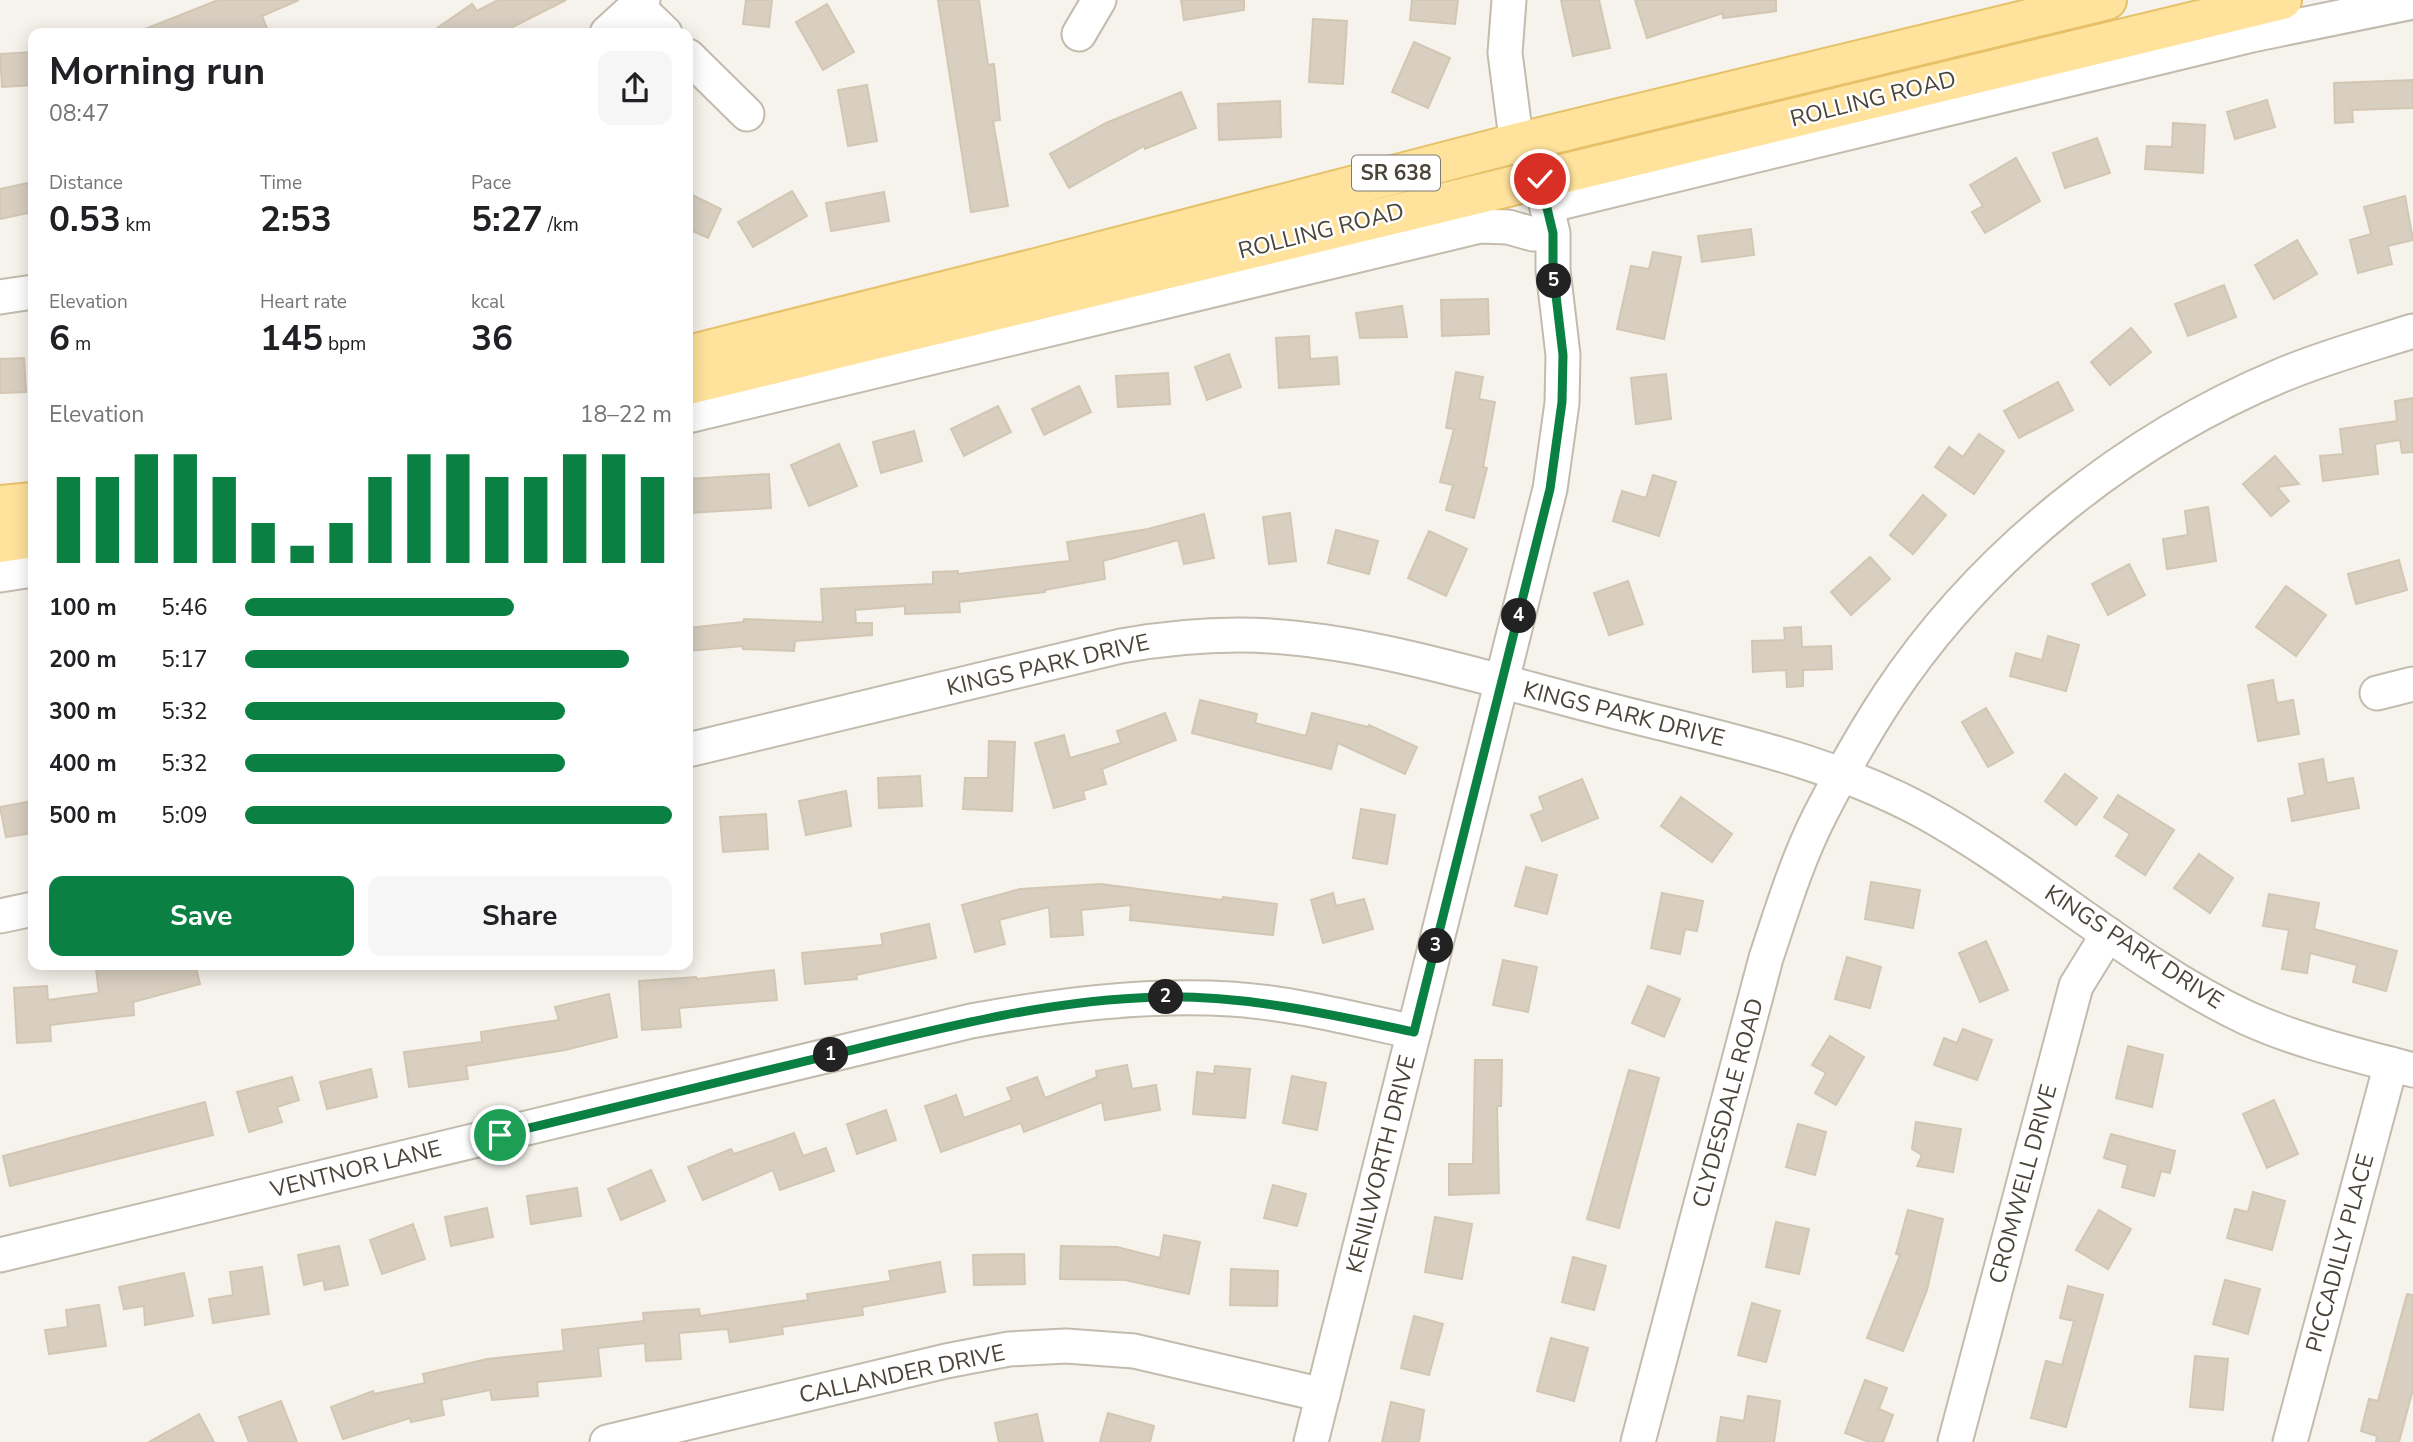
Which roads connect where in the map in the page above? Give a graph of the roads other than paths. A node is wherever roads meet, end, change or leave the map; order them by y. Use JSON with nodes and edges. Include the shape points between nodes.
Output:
{"nodes":[{"id":1,"x":1099,"y":0,"type":"edge"},
{"id":2,"x":1510,"y":0,"type":"edge"},
{"id":3,"x":2107,"y":0,"type":"edge"},
{"id":4,"x":2282,"y":0,"type":"edge"},
{"id":5,"x":2413,"y":2,"type":"edge"},
{"id":6,"x":641,"y":4,"type":"edge"},
{"id":7,"x":613,"y":28,"type":"edge"},
{"id":8,"x":661,"y":28,"type":"edge"},
{"id":9,"x":2154,"y":31,"type":"junction"},
{"id":10,"x":1079,"y":34,"type":"dead end"},
{"id":11,"x":2252,"y":35,"type":"junction"},
{"id":12,"x":693,"y":61,"type":"edge"},
{"id":13,"x":747,"y":114,"type":"dead end"},
{"id":14,"x":1520,"y":142,"type":"junction"},
{"id":15,"x":1534,"y":201,"type":"junction"},
{"id":16,"x":28,"y":293,"type":"edge"},
{"id":17,"x":0,"y":297,"type":"edge"},
{"id":18,"x":2413,"y":331,"type":"edge"},
{"id":19,"x":693,"y":354,"type":"edge"},
{"id":20,"x":693,"y":383,"type":"edge"},
{"id":21,"x":693,"y":415,"type":"edge"},
{"id":22,"x":28,"y":502,"type":"edge"},
{"id":23,"x":0,"y":505,"type":"edge"},
{"id":24,"x":28,"y":539,"type":"edge"},
{"id":25,"x":0,"y":543,"type":"edge"},
{"id":26,"x":28,"y":571,"type":"edge"},
{"id":27,"x":0,"y":575,"type":"edge"},
{"id":28,"x":1502,"y":683,"type":"junction"},
{"id":29,"x":2413,"y":684,"type":"edge"},
{"id":30,"x":2377,"y":693,"type":"dead end"},
{"id":31,"x":693,"y":749,"type":"edge"},
{"id":32,"x":1844,"y":774,"type":"junction"},
{"id":33,"x":28,"y":910,"type":"edge"},
{"id":34,"x":0,"y":916,"type":"edge"},
{"id":35,"x":2108,"y":934,"type":"junction"},
{"id":36,"x":1414,"y":1032,"type":"junction"},
{"id":37,"x":2402,"y":1067,"type":"edge"},
{"id":38,"x":0,"y":1255,"type":"edge"},
{"id":39,"x":1323,"y":1395,"type":"junction"},
{"id":40,"x":607,"y":1442,"type":"edge"},
{"id":41,"x":1311,"y":1442,"type":"edge"},
{"id":42,"x":1638,"y":1442,"type":"edge"},
{"id":43,"x":1955,"y":1442,"type":"edge"},
{"id":44,"x":2290,"y":1442,"type":"edge"}],
"edges":[{"from":1,"to":10,"type":"street"},
{"from":2,"to":14,"type":"street","name":"KENILWORTH DRIVE","via":[[1505,53]]},
{"from":3,"to":14,"type":"main road","name":"ROLLING ROAD","number":"SR 638"},
{"from":4,"to":9,"type":"main road","name":"ROLLING ROAD","number":"SR 638"},
{"from":5,"to":11,"type":"street","name":"ROLLING ROAD"},
{"from":6,"to":7,"type":"street"},
{"from":6,"to":8,"type":"street"},
{"from":9,"to":11,"type":"main road"},
{"from":9,"to":15,"type":"main road","name":"ROLLING ROAD","number":"SR 638"},
{"from":11,"to":15,"type":"street","name":"ROLLING ROAD"},
{"from":12,"to":13,"type":"street"},
{"from":14,"to":15,"type":"street","name":"KENILWORTH DRIVE"},
{"from":14,"to":19,"type":"main road","name":"ROLLING ROAD","number":"SR 638"},
{"from":15,"to":20,"type":"main road","name":"ROLLING ROAD","number":"SR 638"},
{"from":15,"to":21,"type":"street","name":"ROLLING ROAD","via":[[1508,226],[1480,226]]},
{"from":15,"to":28,"type":"street","name":"KENILWORTH DRIVE","via":[[1553,233],[1563,355],[1558,442]]},
{"from":16,"to":17,"type":"street"},
{"from":18,"to":32,"type":"street","name":"CLYDESDALE ROAD","via":[[2330,357],[2233,398],[2182,425],[2091,485],[2044,523],[1960,605],[1889,695]]},
{"from":22,"to":23,"type":"main road"},
{"from":24,"to":25,"type":"main road"},
{"from":26,"to":27,"type":"street"},
{"from":28,"to":31,"type":"street","name":"KINGS PARK DRIVE","via":[[1317,640],[1240,635],[1172,638],[1121,646]]},
{"from":28,"to":32,"type":"street","name":"KINGS PARK DRIVE","via":[[1773,751]]},
{"from":28,"to":36,"type":"street","name":"KENILWORTH DRIVE"},
{"from":29,"to":30,"type":"street"},
{"from":32,"to":35,"type":"street","name":"KINGS PARK DRIVE","via":[[1942,822]]},
{"from":32,"to":42,"type":"street","name":"CLYDESDALE ROAD","via":[[1811,834],[1766,958]]},
{"from":33,"to":34,"type":"street"},
{"from":35,"to":37,"type":"street","name":"KINGS PARK DRIVE","via":[[2248,1018],[2311,1042]]},
{"from":35,"to":43,"type":"street","name":"CROMWELL DRIVE","via":[[2076,986]]},
{"from":36,"to":38,"type":"street","name":"VENTNOR LANE","via":[[1233,999],[1158,997],[1062,1004],[971,1021]]},
{"from":36,"to":39,"type":"street","name":"KENILWORTH DRIVE"},
{"from":37,"to":44,"type":"street","name":"PICCADILLY PLACE"},
{"from":39,"to":40,"type":"street","name":"CALLANDER DRIVE","via":[[1134,1351],[1066,1346],[1009,1349]]},
{"from":39,"to":41,"type":"street","name":"KENILWORTH DRIVE"}]}
